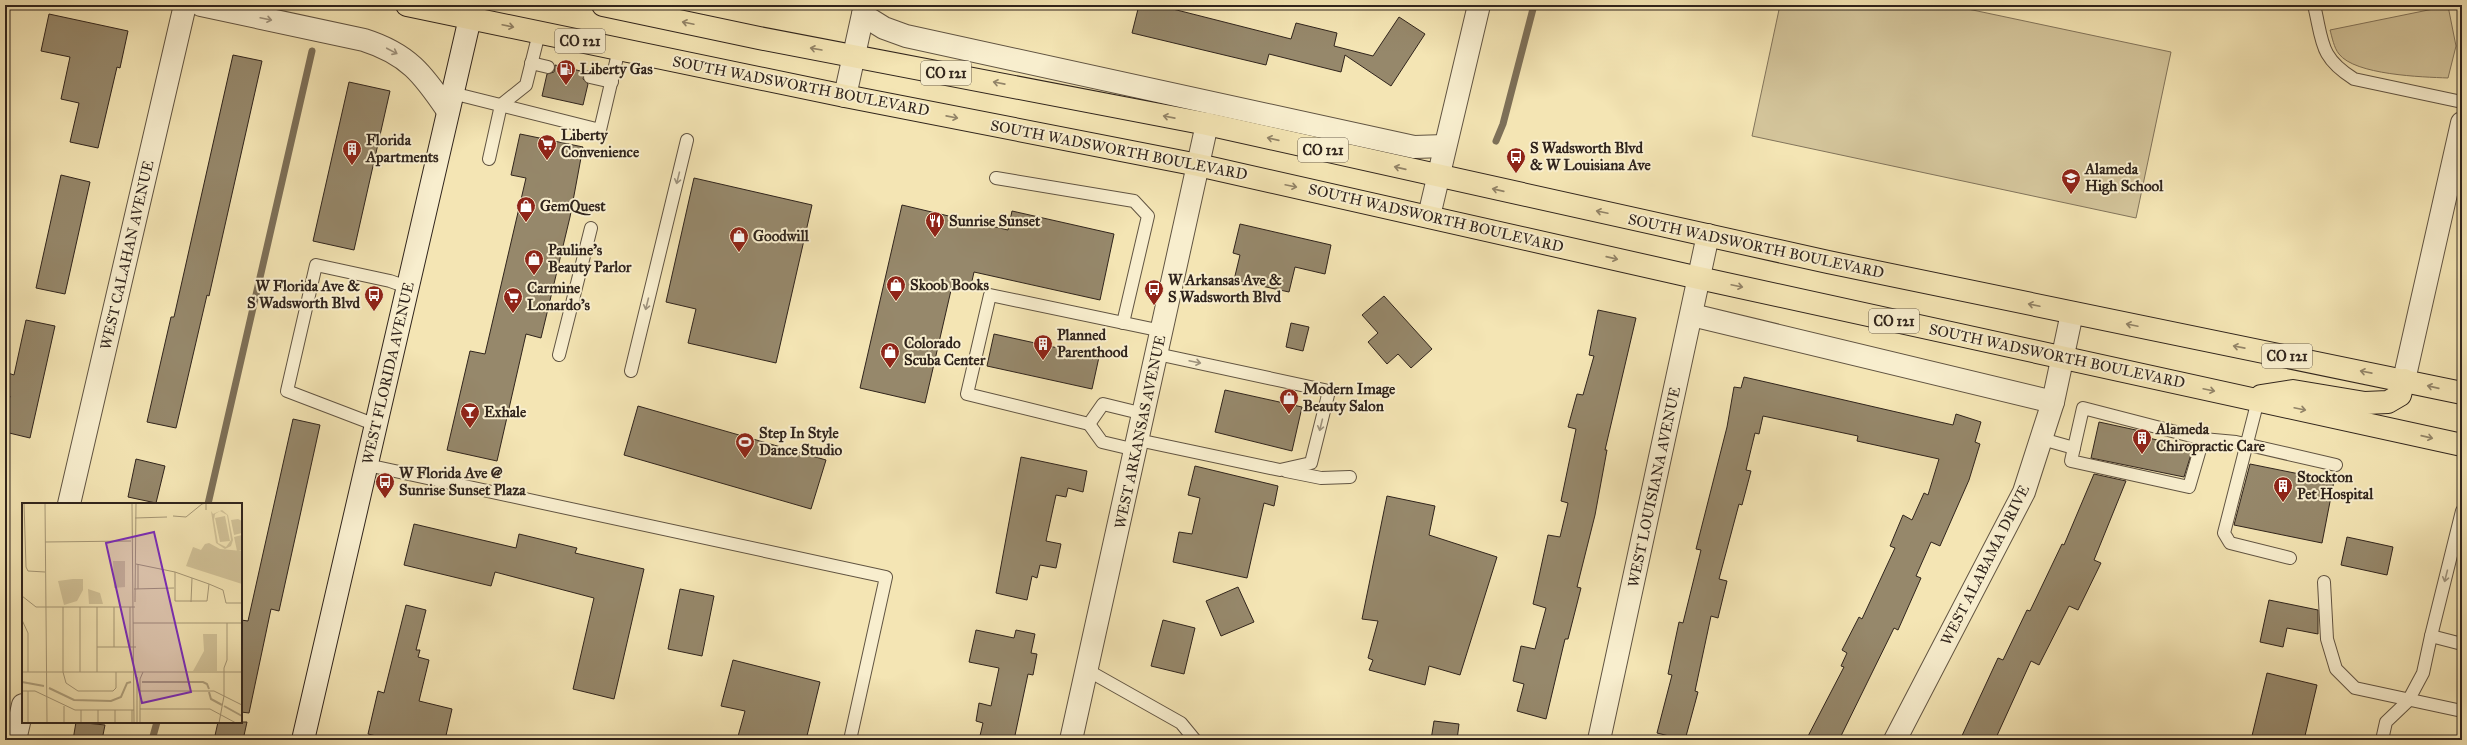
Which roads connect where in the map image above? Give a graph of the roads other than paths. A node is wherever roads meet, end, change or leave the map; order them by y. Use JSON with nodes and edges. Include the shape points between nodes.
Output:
{"nodes":[{"id":1,"x":185,"y":5,"type":"edge"},
{"id":2,"x":201,"y":5,"type":"edge"},
{"id":3,"x":407,"y":5,"type":"edge"},
{"id":4,"x":603,"y":5,"type":"edge"},
{"id":5,"x":1479,"y":5,"type":"edge"},
{"id":6,"x":2314,"y":5,"type":"edge"},
{"id":7,"x":864,"y":10,"type":"edge"},
{"id":8,"x":471,"y":12,"type":"edge"},
{"id":9,"x":539,"y":33,"type":"junction"},
{"id":10,"x":619,"y":49,"type":"junction"},
{"id":11,"x":854,"y":56,"type":"junction"},
{"id":12,"x":531,"y":63,"type":"junction"},
{"id":13,"x":548,"y":67,"type":"dead end"},
{"id":14,"x":590,"y":77,"type":"dead end"},
{"id":15,"x":612,"y":82,"type":"junction"},
{"id":16,"x":845,"y":96,"type":"junction"},
{"id":17,"x":450,"y":102,"type":"junction"},
{"id":18,"x":2462,"y":102,"type":"edge"},
{"id":19,"x":501,"y":105,"type":"junction"},
{"id":20,"x":2462,"y":123,"type":"edge"},
{"id":21,"x":1207,"y":124,"type":"junction"},
{"id":22,"x":687,"y":140,"type":"dead end"},
{"id":23,"x":1445,"y":146,"type":"junction"},
{"id":24,"x":489,"y":159,"type":"dead end"},
{"id":25,"x":1198,"y":165,"type":"junction"},
{"id":26,"x":1438,"y":176,"type":"junction"},
{"id":27,"x":996,"y":178,"type":"dead end"},
{"id":28,"x":1429,"y":216,"type":"junction"},
{"id":29,"x":591,"y":228,"type":"dead end"},
{"id":30,"x":1708,"y":235,"type":"junction"},
{"id":31,"x":1698,"y":278,"type":"junction"},
{"id":32,"x":407,"y":287,"type":"junction"},
{"id":33,"x":2072,"y":313,"type":"junction"},
{"id":34,"x":1692,"y":315,"type":"junction"},
{"id":35,"x":1123,"y":323,"type":"junction"},
{"id":36,"x":1162,"y":331,"type":"junction"},
{"id":37,"x":1157,"y":354,"type":"junction"},
{"id":38,"x":559,"y":355,"type":"dead end"},
{"id":39,"x":2063,"y":357,"type":"junction"},
{"id":40,"x":631,"y":371,"type":"dead end"},
{"id":41,"x":2404,"y":380,"type":"junction"},
{"id":42,"x":2462,"y":393,"type":"edge"},
{"id":43,"x":2253,"y":399,"type":"junction"},
{"id":44,"x":2053,"y":402,"type":"junction"},
{"id":45,"x":1144,"y":414,"type":"junction"},
{"id":46,"x":1089,"y":424,"type":"junction"},
{"id":47,"x":376,"y":425,"type":"junction"},
{"id":48,"x":2042,"y":439,"type":"junction"},
{"id":49,"x":2203,"y":439,"type":"junction"},
{"id":50,"x":2247,"y":444,"type":"junction"},
{"id":51,"x":1137,"y":445,"type":"junction"},
{"id":52,"x":2462,"y":445,"type":"edge"},
{"id":53,"x":2074,"y":448,"type":"junction"},
{"id":54,"x":367,"y":465,"type":"junction"},
{"id":55,"x":2336,"y":465,"type":"dead end"},
{"id":56,"x":1280,"y":470,"type":"junction"},
{"id":57,"x":1350,"y":477,"type":"dead end"},
{"id":58,"x":70,"y":503,"type":"edge"},
{"id":59,"x":2462,"y":510,"type":"edge"},
{"id":60,"x":2290,"y":558,"type":"dead end"},
{"id":61,"x":2324,"y":582,"type":"dead end"},
{"id":62,"x":2431,"y":636,"type":"junction"},
{"id":63,"x":2462,"y":644,"type":"edge"},
{"id":64,"x":1087,"y":670,"type":"junction"},
{"id":65,"x":2408,"y":701,"type":"junction"},
{"id":66,"x":22,"y":709,"type":"edge"},
{"id":67,"x":2462,"y":711,"type":"edge"},
{"id":68,"x":15,"y":740,"type":"edge"},
{"id":69,"x":303,"y":740,"type":"edge"},
{"id":70,"x":850,"y":740,"type":"edge"},
{"id":71,"x":1071,"y":740,"type":"edge"},
{"id":72,"x":1195,"y":740,"type":"edge"},
{"id":73,"x":1599,"y":740,"type":"edge"},
{"id":74,"x":1895,"y":740,"type":"edge"},
{"id":75,"x":2382,"y":740,"type":"edge"}],
"edges":[{"from":1,"to":58,"type":"street","name":"WEST CALAHAN AVENUE"},
{"from":2,"to":17,"type":"street","one_way":true,"via":[[364,40],[390,49],[405,58]]},
{"from":3,"to":8,"type":"main road","name":"SOUTH WADSWORTH BOULEVARD","number":"CO 121"},
{"from":11,"to":4,"type":"main road","name":"SOUTH WADSWORTH BOULEVARD","number":"CO 121","one_way":true},
{"from":5,"to":23,"type":"street"},
{"from":6,"to":18,"type":"lane","via":[[2325,54],[2339,70],[2354,79]]},
{"from":7,"to":11,"type":"street"},
{"from":7,"to":23,"type":"street","via":[[884,28],[906,36],[1414,147]]},
{"from":8,"to":9,"type":"main road","name":"SOUTH WADSWORTH BOULEVARD","number":"CO 121","one_way":true},
{"from":8,"to":17,"type":"street","name":"WEST FLORIDA AVENUE"},
{"from":9,"to":10,"type":"main road","name":"SOUTH WADSWORTH BOULEVARD","number":"CO 121"},
{"from":9,"to":12,"type":"lane"},
{"from":10,"to":15,"type":"lane"},
{"from":10,"to":16,"type":"main road","name":"SOUTH WADSWORTH BOULEVARD","number":"CO 121"},
{"from":11,"to":16,"type":"street"},
{"from":21,"to":11,"type":"main road","name":"SOUTH WADSWORTH BOULEVARD","number":"CO 121","one_way":true},
{"from":12,"to":13,"type":"lane"},
{"from":12,"to":19,"type":"lane","via":[[526,85]]},
{"from":14,"to":15,"type":"lane"},
{"from":15,"to":19,"type":"lane","via":[[600,130]]},
{"from":16,"to":25,"type":"main road","name":"SOUTH WADSWORTH BOULEVARD","number":"CO 121","one_way":true},
{"from":17,"to":19,"type":"lane"},
{"from":17,"to":32,"type":"street","name":"WEST FLORIDA AVENUE"},
{"from":19,"to":24,"type":"lane"},
{"from":20,"to":41,"type":"street"},
{"from":21,"to":25,"type":"street","name":"WEST ARKANSAS AVENUE"},
{"from":26,"to":21,"type":"main road","name":"SOUTH WADSWORTH BOULEVARD","number":"CO 121","one_way":true},
{"from":22,"to":40,"type":"lane","one_way":true},
{"from":23,"to":26,"type":"street"},
{"from":25,"to":28,"type":"main road","name":"SOUTH WADSWORTH BOULEVARD","number":"CO 121","one_way":true},
{"from":25,"to":36,"type":"street","name":"WEST ARKANSAS AVENUE"},
{"from":26,"to":28,"type":"street"},
{"from":30,"to":26,"type":"main road","name":"SOUTH WADSWORTH BOULEVARD","number":"CO 121","one_way":true},
{"from":27,"to":35,"type":"lane","via":[[1134,201],[1148,216]]},
{"from":28,"to":31,"type":"main road","name":"SOUTH WADSWORTH BOULEVARD","number":"CO 121","one_way":true},
{"from":29,"to":38,"type":"lane"},
{"from":30,"to":31,"type":"street","name":"WEST LOUISIANA AVENUE"},
{"from":33,"to":30,"type":"main road","name":"SOUTH WADSWORTH BOULEVARD","number":"CO 121","one_way":true},
{"from":31,"to":34,"type":"street","name":"WEST LOUISIANA AVENUE"},
{"from":31,"to":39,"type":"main road","name":"SOUTH WADSWORTH BOULEVARD","number":"CO 121","one_way":true},
{"from":32,"to":47,"type":"street","name":"WEST FLORIDA AVENUE"},
{"from":32,"to":47,"type":"lane","via":[[390,280],[316,265],[287,391]]},
{"from":33,"to":39,"type":"street","name":"WEST ALABAMA DRIVE"},
{"from":41,"to":33,"type":"main road","name":"SOUTH WADSWORTH BOULEVARD","number":"CO 121","one_way":true},
{"from":34,"to":44,"type":"street"},
{"from":34,"to":73,"type":"street","name":"WEST LOUISIANA AVENUE"},
{"from":35,"to":36,"type":"lane"},
{"from":35,"to":46,"type":"lane","via":[[990,295],[967,394]]},
{"from":36,"to":37,"type":"street","name":"WEST ARKANSAS AVENUE"},
{"from":37,"to":45,"type":"street","name":"WEST ARKANSAS AVENUE"},
{"from":37,"to":56,"type":"lane","one_way":true,"via":[[1329,390],[1312,463]]},
{"from":39,"to":43,"type":"main road","name":"SOUTH WADSWORTH BOULEVARD","number":"CO 121","one_way":true},
{"from":39,"to":44,"type":"street","name":"WEST ALABAMA DRIVE"},
{"from":42,"to":41,"type":"main road","name":"SOUTH WADSWORTH BOULEVARD","number":"CO 121","one_way":true},
{"from":41,"to":43,"type":"main road","via":[[2400,395],[2388,402],[2365,403],[2293,391]]},
{"from":43,"to":50,"type":"lane"},
{"from":43,"to":52,"type":"main road","name":"SOUTH WADSWORTH BOULEVARD","number":"CO 121","one_way":true},
{"from":44,"to":48,"type":"street","name":"WEST ALABAMA DRIVE"},
{"from":45,"to":46,"type":"lane","via":[[1103,404]]},
{"from":45,"to":51,"type":"street","name":"WEST ARKANSAS AVENUE"},
{"from":46,"to":51,"type":"lane","via":[[1102,442]]},
{"from":47,"to":54,"type":"street","name":"WEST FLORIDA AVENUE"},
{"from":48,"to":53,"type":"lane"},
{"from":48,"to":74,"type":"street","name":"WEST ALABAMA DRIVE","via":[[2012,518]]},
{"from":49,"to":50,"type":"lane"},
{"from":49,"to":53,"type":"lane","via":[[2083,408]]},
{"from":49,"to":53,"type":"lane","via":[[2189,487],[2071,461]]},
{"from":50,"to":55,"type":"lane"},
{"from":50,"to":60,"type":"lane","via":[[2224,534],[2230,543]]},
{"from":51,"to":56,"type":"lane"},
{"from":51,"to":64,"type":"street","name":"WEST ARKANSAS AVENUE"},
{"from":54,"to":69,"type":"street","name":"WEST FLORIDA AVENUE"},
{"from":54,"to":70,"type":"lane","via":[[886,577]]},
{"from":56,"to":57,"type":"lane","via":[[1322,478]]},
{"from":59,"to":62,"type":"lane","one_way":true},
{"from":61,"to":65,"type":"lane","via":[[2327,639],[2336,669],[2355,688]]},
{"from":62,"to":63,"type":"lane"},
{"from":62,"to":65,"type":"lane","via":[[2424,673]]},
{"from":64,"to":71,"type":"street","name":"WEST ARKANSAS AVENUE"},
{"from":64,"to":72,"type":"lane","via":[[1181,723]]},
{"from":65,"to":67,"type":"lane"},
{"from":65,"to":75,"type":"lane","via":[[2386,722]]},
{"from":66,"to":68,"type":"street"}]}
